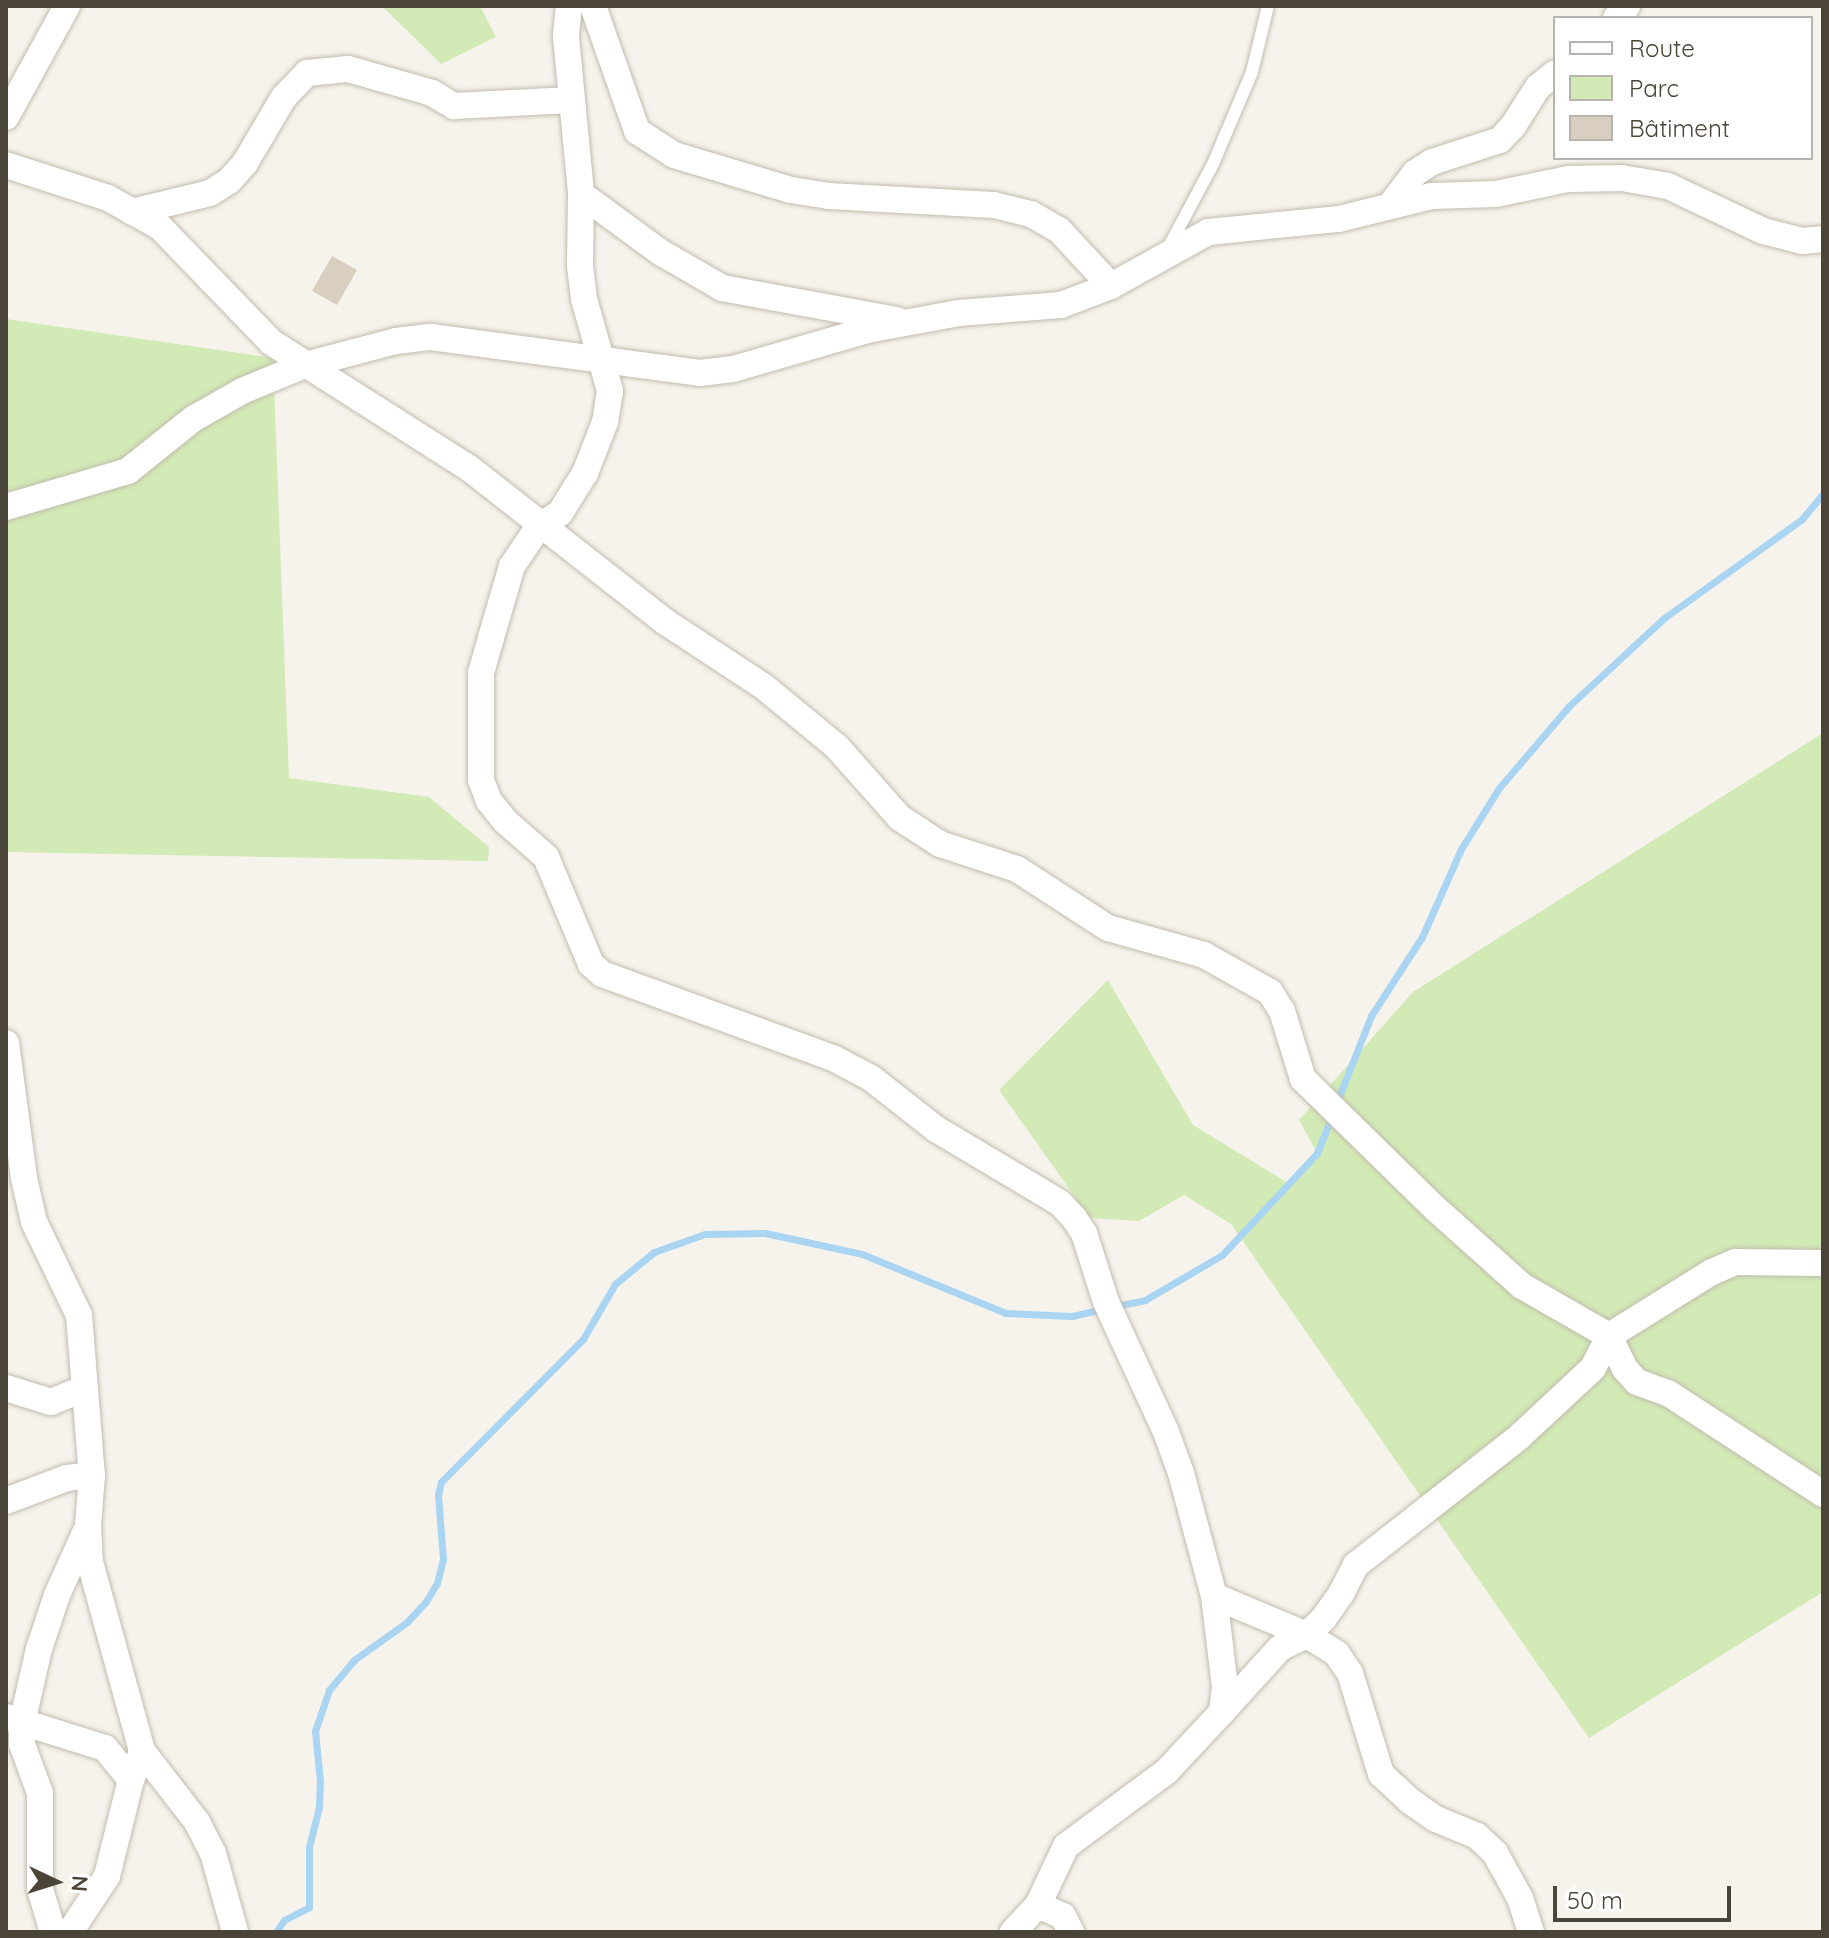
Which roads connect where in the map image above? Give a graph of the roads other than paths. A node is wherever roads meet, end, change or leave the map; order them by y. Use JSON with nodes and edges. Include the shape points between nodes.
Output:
{"nodes":[{"id":1,"x":67,"y":6,"type":"edge"},
{"id":2,"x":569,"y":6,"type":"edge"},
{"id":3,"x":593,"y":6,"type":"edge"},
{"id":4,"x":1268,"y":6,"type":"edge"},
{"id":5,"x":1553,"y":75,"type":"edge"},
{"id":6,"x":571,"y":100,"type":"junction"},
{"id":7,"x":6,"y":117,"type":"edge"},
{"id":8,"x":6,"y":165,"type":"edge"},
{"id":9,"x":581,"y":194,"type":"junction"},
{"id":10,"x":1390,"y":206,"type":"junction"},
{"id":11,"x":132,"y":212,"type":"junction"},
{"id":12,"x":1823,"y":239,"type":"edge"},
{"id":13,"x":1163,"y":257,"type":"junction"},
{"id":14,"x":1111,"y":286,"type":"junction"},
{"id":15,"x":907,"y":323,"type":"junction"},
{"id":16,"x":601,"y":361,"type":"junction"},
{"id":17,"x":305,"y":365,"type":"junction"},
{"id":18,"x":6,"y":507,"type":"edge"},
{"id":19,"x":539,"y":526,"type":"junction"},
{"id":20,"x":7,"y":1051,"type":"edge"},
{"id":21,"x":1823,"y":1263,"type":"edge"},
{"id":22,"x":1609,"y":1336,"type":"junction"},
{"id":23,"x":6,"y":1388,"type":"edge"},
{"id":24,"x":84,"y":1389,"type":"junction"},
{"id":25,"x":92,"y":1475,"type":"junction"},
{"id":26,"x":1823,"y":1494,"type":"edge"},
{"id":27,"x":6,"y":1501,"type":"edge"},
{"id":28,"x":88,"y":1526,"type":"junction"},
{"id":29,"x":1214,"y":1596,"type":"junction"},
{"id":30,"x":1307,"y":1635,"type":"junction"},
{"id":31,"x":1222,"y":1712,"type":"junction"},
{"id":32,"x":14,"y":1720,"type":"edge"},
{"id":33,"x":142,"y":1751,"type":"junction"},
{"id":34,"x":131,"y":1780,"type":"junction"},
{"id":35,"x":1027,"y":1922,"type":"edge"},
{"id":36,"x":53,"y":1932,"type":"edge"},
{"id":37,"x":70,"y":1932,"type":"edge"},
{"id":38,"x":235,"y":1932,"type":"edge"},
{"id":39,"x":1071,"y":1932,"type":"edge"},
{"id":40,"x":1531,"y":1932,"type":"edge"}],
"edges":[{"from":1,"to":7,"type":"street"},
{"from":2,"to":6,"type":"street"},
{"from":3,"to":14,"type":"street","via":[[637,131],[674,155],[816,194],[994,205],[1031,214],[1059,230]]},
{"from":4,"to":13,"type":"lane","via":[[1252,72],[1213,164]]},
{"from":5,"to":10,"type":"street","via":[[1500,140],[1432,162],[1415,173]]},
{"from":6,"to":9,"type":"street"},
{"from":6,"to":11,"type":"street","via":[[454,106],[432,93],[348,69],[307,73],[284,97],[229,181],[210,193]]},
{"from":8,"to":11,"type":"street","via":[[108,198]]},
{"from":9,"to":15,"type":"street","via":[[660,252],[722,288]]},
{"from":9,"to":16,"type":"street","via":[[581,277]]},
{"from":10,"to":12,"type":"street","via":[[1431,196],[1496,194],[1568,179],[1622,178],[1668,186],[1763,231],[1802,241]]},
{"from":10,"to":13,"type":"street","via":[[1339,219],[1208,232]]},
{"from":11,"to":17,"type":"street","via":[[160,227],[271,342]]},
{"from":13,"to":14,"type":"street"},
{"from":14,"to":15,"type":"street","via":[[1061,305]]},
{"from":15,"to":16,"type":"street","via":[[700,373]]},
{"from":16,"to":17,"type":"street","via":[[431,337]]},
{"from":16,"to":19,"type":"street","via":[[610,391],[605,422],[585,473],[560,513]]},
{"from":17,"to":18,"type":"street","via":[[193,419],[128,471]]},
{"from":17,"to":19,"type":"street","via":[[469,468]]},
{"from":19,"to":22,"type":"street","via":[[664,621],[763,686],[837,747],[900,818],[940,844],[1017,869],[1108,928],[1204,955],[1270,992],[1282,1011],[1303,1079],[1522,1286]]},
{"from":19,"to":29,"type":"street","via":[[512,566],[481,673],[481,780],[505,821],[546,857],[591,964],[602,974],[833,1058],[936,1129],[1060,1203],[1084,1233],[1106,1302],[1166,1432]]},
{"from":20,"to":24,"type":"street","via":[[34,1222],[79,1315]]},
{"from":21,"to":22,"type":"street","via":[[1736,1262]]},
{"from":22,"to":26,"type":"street","via":[[1637,1382],[1668,1393]]},
{"from":22,"to":30,"type":"street","via":[[1593,1368],[1519,1437],[1356,1565],[1341,1594]]},
{"from":23,"to":24,"type":"street","via":[[51,1402]]},
{"from":24,"to":25,"type":"street"},
{"from":25,"to":27,"type":"street","via":[[55,1481]]},
{"from":25,"to":28,"type":"street"},
{"from":28,"to":32,"type":"street","via":[[52,1609]]},
{"from":28,"to":33,"type":"street","via":[[90,1562]]},
{"from":29,"to":30,"type":"street"},
{"from":29,"to":31,"type":"street","via":[[1225,1687]]},
{"from":30,"to":31,"type":"street","via":[[1280,1648]]},
{"from":30,"to":40,"type":"street","via":[[1337,1654],[1350,1673],[1381,1774],[1423,1810],[1477,1836],[1495,1853],[1520,1898]]},
{"from":31,"to":35,"type":"street","via":[[1167,1771],[1066,1846]]},
{"from":32,"to":34,"type":"street","via":[[105,1748]]},
{"from":32,"to":36,"type":"street","via":[[40,1793],[40,1889]]},
{"from":33,"to":34,"type":"street"},
{"from":33,"to":38,"type":"street","via":[[197,1822],[213,1853]]},
{"from":34,"to":37,"type":"street","via":[[107,1876]]},
{"from":35,"to":39,"type":"street","via":[[1063,1916]]}]}
